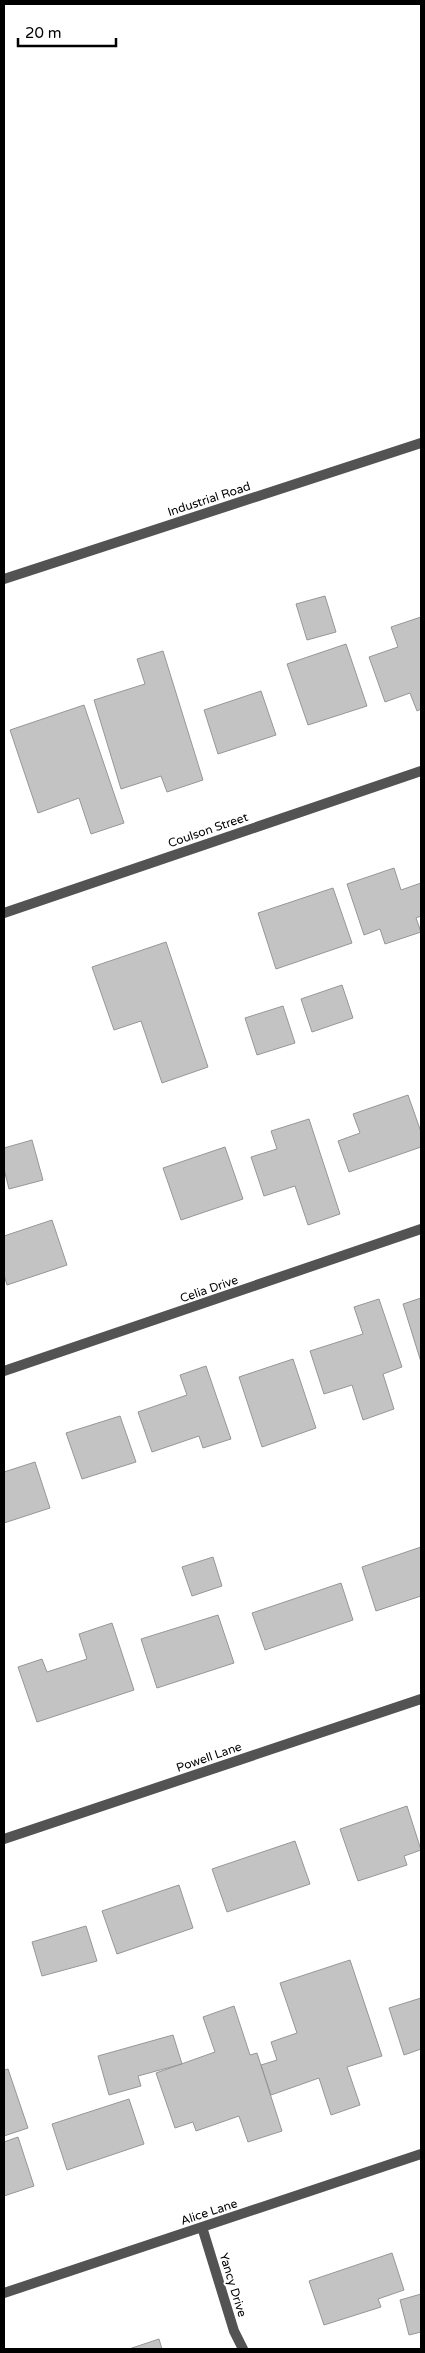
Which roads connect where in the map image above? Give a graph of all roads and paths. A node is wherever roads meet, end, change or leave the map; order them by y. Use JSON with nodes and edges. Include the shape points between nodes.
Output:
{"nodes":[{"id":1,"x":421,"y":443,"type":"edge"},
{"id":2,"x":4,"y":579,"type":"edge"},
{"id":3,"x":421,"y":772,"type":"edge"},
{"id":4,"x":4,"y":913,"type":"edge"},
{"id":5,"x":421,"y":1229,"type":"edge"},
{"id":6,"x":4,"y":1371,"type":"edge"},
{"id":7,"x":421,"y":1699,"type":"edge"},
{"id":8,"x":4,"y":1839,"type":"edge"},
{"id":9,"x":421,"y":2154,"type":"edge"},
{"id":10,"x":202,"y":2227,"type":"junction"},
{"id":11,"x":4,"y":2293,"type":"edge"},
{"id":12,"x":243,"y":2349,"type":"edge"}],
"edges":[{"from":1,"to":2,"type":"street","name":"Industrial Road"},
{"from":3,"to":4,"type":"street","name":"Coulson Street"},
{"from":5,"to":6,"type":"street","name":"Celia Drive"},
{"from":7,"to":8,"type":"street","name":"Powell Lane"},
{"from":9,"to":10,"type":"street","name":"Alice Lane"},
{"from":10,"to":11,"type":"street","name":"Alice Lane"},
{"from":10,"to":12,"type":"street","name":"Yancy Drive","via":[[234,2331]]}]}
